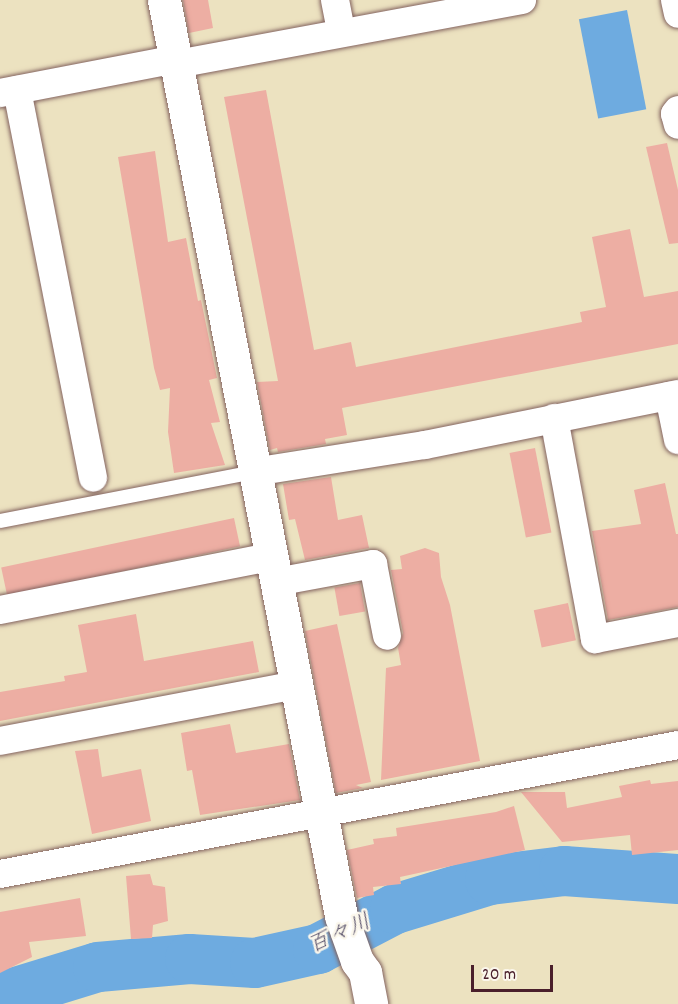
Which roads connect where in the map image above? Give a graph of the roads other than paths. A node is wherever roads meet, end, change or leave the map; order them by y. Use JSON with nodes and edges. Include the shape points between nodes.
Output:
{"nodes":[{"id":1,"x":164,"y":0,"type":"edge"},
{"id":2,"x":335,"y":0,"type":"edge"},
{"id":3,"x":522,"y":0,"type":"edge"},
{"id":4,"x":675,"y":0,"type":"edge"},
{"id":5,"x":485,"y":3,"type":"edge"},
{"id":6,"x":678,"y":14,"type":"edge"},
{"id":7,"x":341,"y":32,"type":"junction"},
{"id":8,"x":176,"y":61,"type":"junction"},
{"id":9,"x":9,"y":92,"type":"edge"},
{"id":10,"x":678,"y":110,"type":"edge"},
{"id":11,"x":678,"y":125,"type":"edge"},
{"id":12,"x":674,"y":395,"type":"edge"},
{"id":13,"x":554,"y":418,"type":"junction"},
{"id":14,"x":678,"y":440,"type":"edge"},
{"id":15,"x":254,"y":472,"type":"junction"},
{"id":16,"x":93,"y":478,"type":"dead end"},
{"id":17,"x":0,"y":521,"type":"edge"},
{"id":18,"x":273,"y":570,"type":"junction"},
{"id":19,"x":0,"y":610,"type":"edge"},
{"id":20,"x":678,"y":622,"type":"edge"},
{"id":21,"x":387,"y":636,"type":"dead end"},
{"id":22,"x":296,"y":685,"type":"junction"},
{"id":23,"x":0,"y":741,"type":"edge"},
{"id":24,"x":678,"y":745,"type":"edge"},
{"id":25,"x":322,"y":814,"type":"junction"},
{"id":26,"x":0,"y":874,"type":"edge"},
{"id":27,"x":371,"y":1004,"type":"edge"}],
"edges":[{"from":1,"to":8,"type":"street"},
{"from":2,"to":7,"type":"street"},
{"from":3,"to":5,"type":"street"},
{"from":4,"to":6,"type":"street"},
{"from":5,"to":7,"type":"street"},
{"from":7,"to":8,"type":"street"},
{"from":8,"to":9,"type":"street"},
{"from":8,"to":15,"type":"street"},
{"from":9,"to":16,"type":"street"},
{"from":10,"to":11,"type":"street"},
{"from":12,"to":13,"type":"street"},
{"from":12,"to":14,"type":"street"},
{"from":13,"to":15,"type":"street"},
{"from":13,"to":20,"type":"street","via":[[595,639]]},
{"from":15,"to":17,"type":"lane"},
{"from":15,"to":18,"type":"street"},
{"from":18,"to":19,"type":"street"},
{"from":18,"to":21,"type":"street","via":[[373,564]]},
{"from":18,"to":22,"type":"street"},
{"from":22,"to":23,"type":"street"},
{"from":22,"to":25,"type":"street"},
{"from":24,"to":25,"type":"street"},
{"from":25,"to":26,"type":"street"},
{"from":25,"to":27,"type":"street","via":[[341,916],[357,961],[365,972]]}]}
